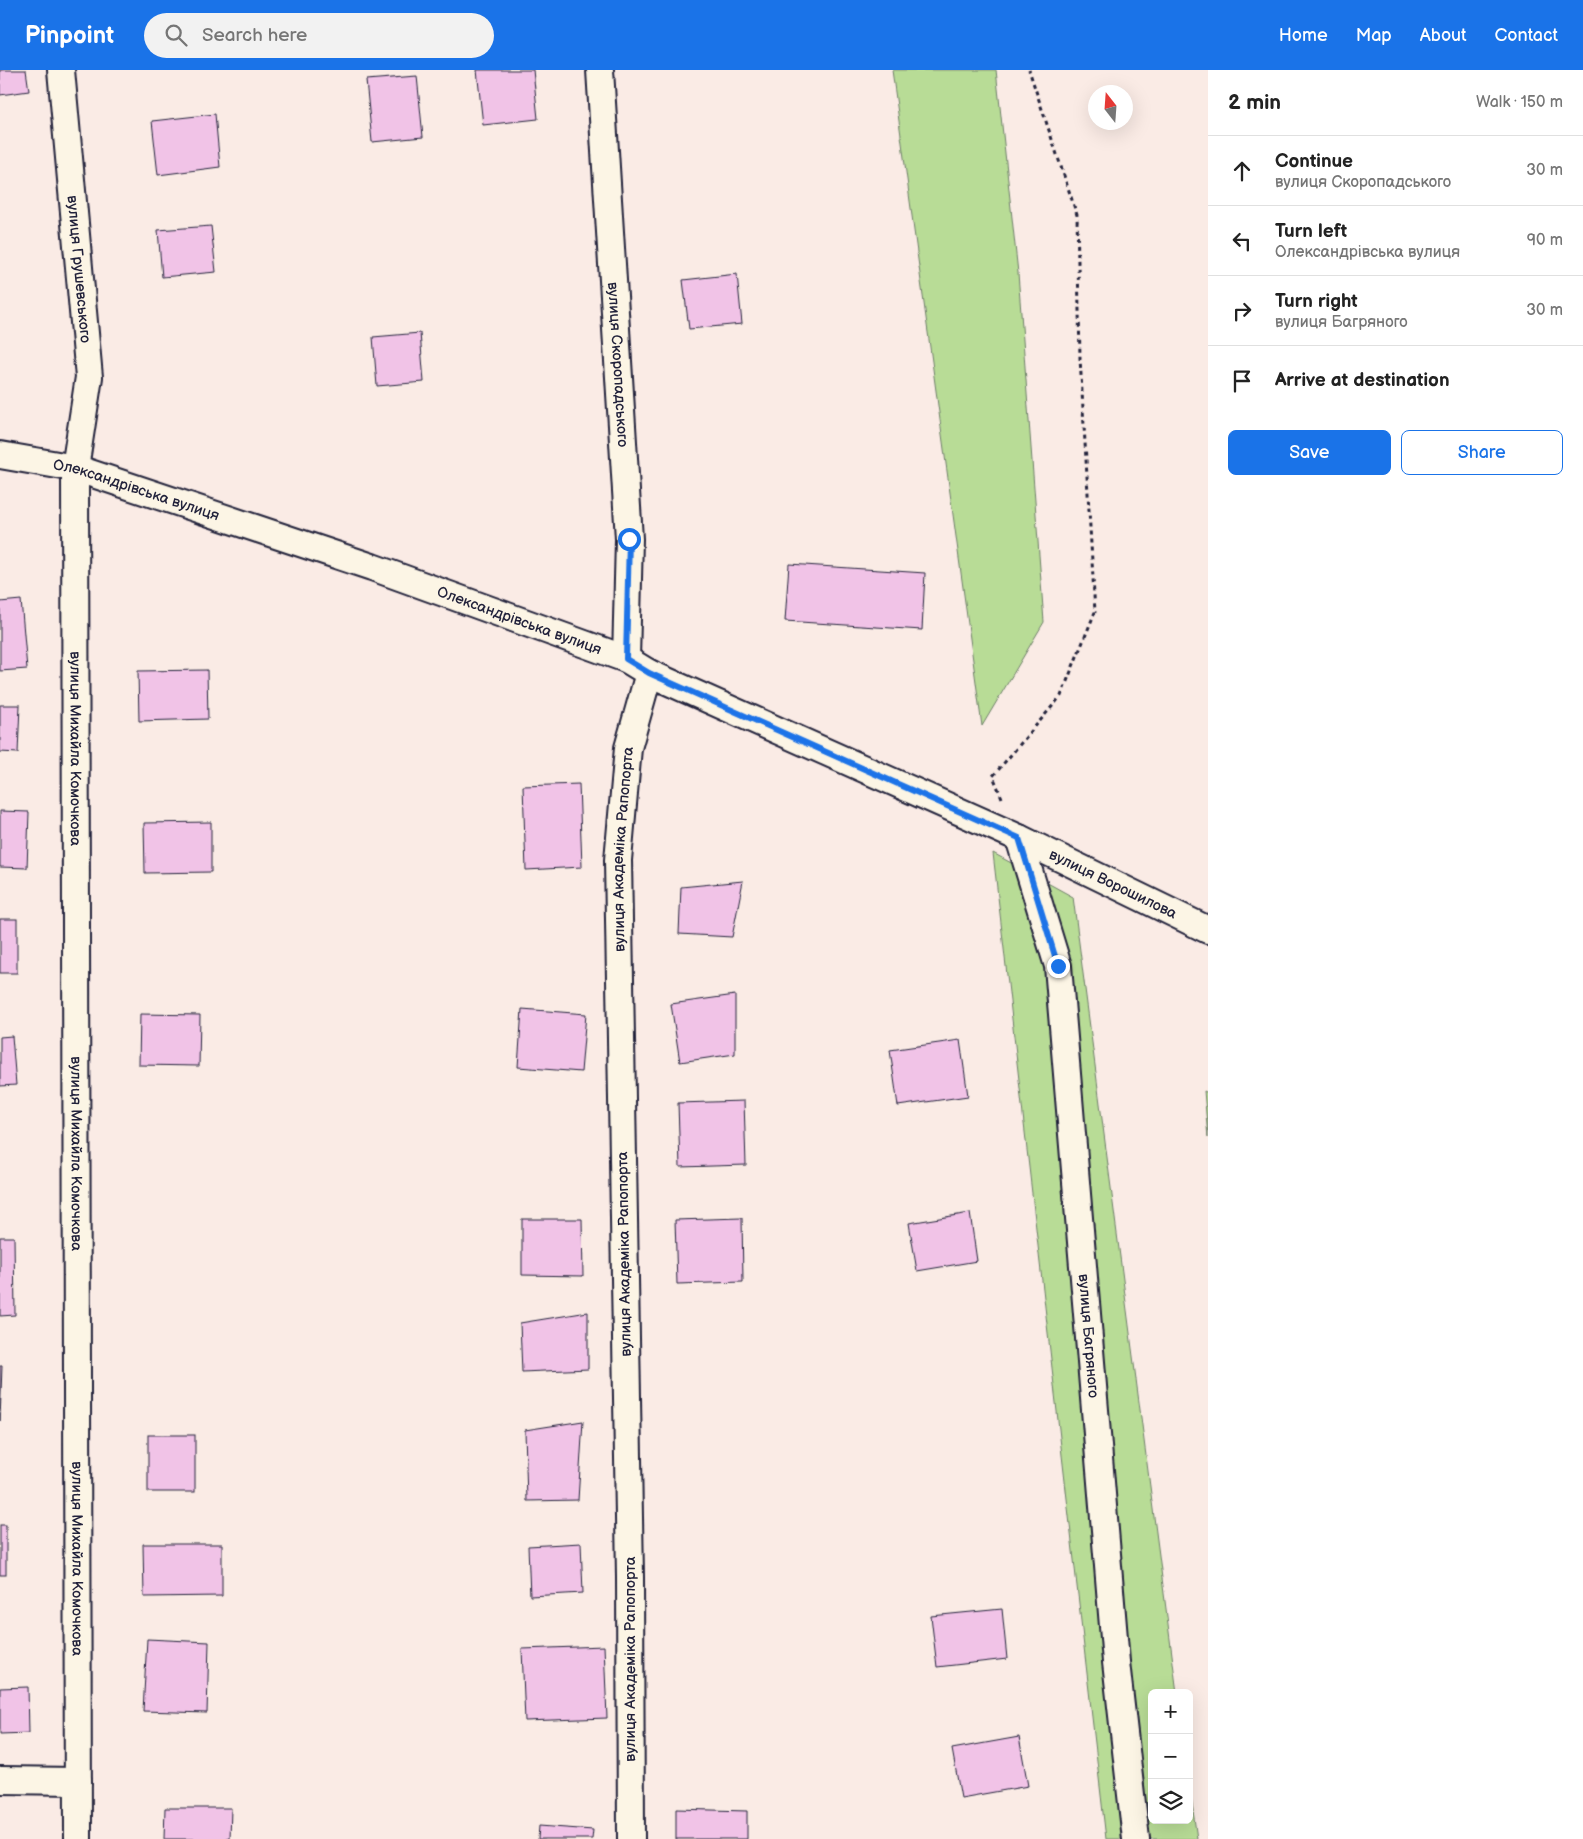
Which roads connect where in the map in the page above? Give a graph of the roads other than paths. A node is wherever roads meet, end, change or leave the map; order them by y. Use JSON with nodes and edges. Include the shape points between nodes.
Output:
{"nodes":[{"id":1,"x":61,"y":70,"type":"edge"},
{"id":2,"x":600,"y":70,"type":"edge"},
{"id":3,"x":0,"y":455,"type":"edge"},
{"id":4,"x":75,"y":468,"type":"junction"},
{"id":5,"x":626,"y":659,"type":"junction"},
{"id":6,"x":649,"y":673,"type":"junction"},
{"id":7,"x":1019,"y":838,"type":"junction"},
{"id":8,"x":1208,"y":930,"type":"edge"},
{"id":9,"x":0,"y":1780,"type":"edge"},
{"id":10,"x":78,"y":1781,"type":"junction"},
{"id":11,"x":78,"y":1839,"type":"edge"},
{"id":12,"x":631,"y":1839,"type":"edge"},
{"id":13,"x":1136,"y":1839,"type":"edge"}],
"edges":[{"from":1,"to":4,"type":"street","name":"вулиця Грушевського","via":[[88,377]]},
{"from":2,"to":5,"type":"street","name":"вулиця Скоропадського","via":[[629,539]]},
{"from":3,"to":4,"type":"street","name":"Олександрівська вулиця"},
{"from":4,"to":5,"type":"street","name":"Олександрівська вулиця","via":[[372,567]]},
{"from":4,"to":10,"type":"street","name":"вулиця Михайла Комочкова"},
{"from":5,"to":6,"type":"street","name":"Олександрівська вулиця"},
{"from":6,"to":7,"type":"street","name":"Олександрівська вулиця"},
{"from":6,"to":12,"type":"street","name":"вулиця Академіка Рапопорта","via":[[628,748],[618,860],[630,1557]]},
{"from":7,"to":8,"type":"street","name":"вулиця Ворошилова"},
{"from":7,"to":13,"type":"street","name":"вулиця Багряного","via":[[1058,966],[1116,1662]]},
{"from":9,"to":10,"type":"street"},
{"from":10,"to":11,"type":"street","name":"вулиця Михайла Комочкова"}]}
